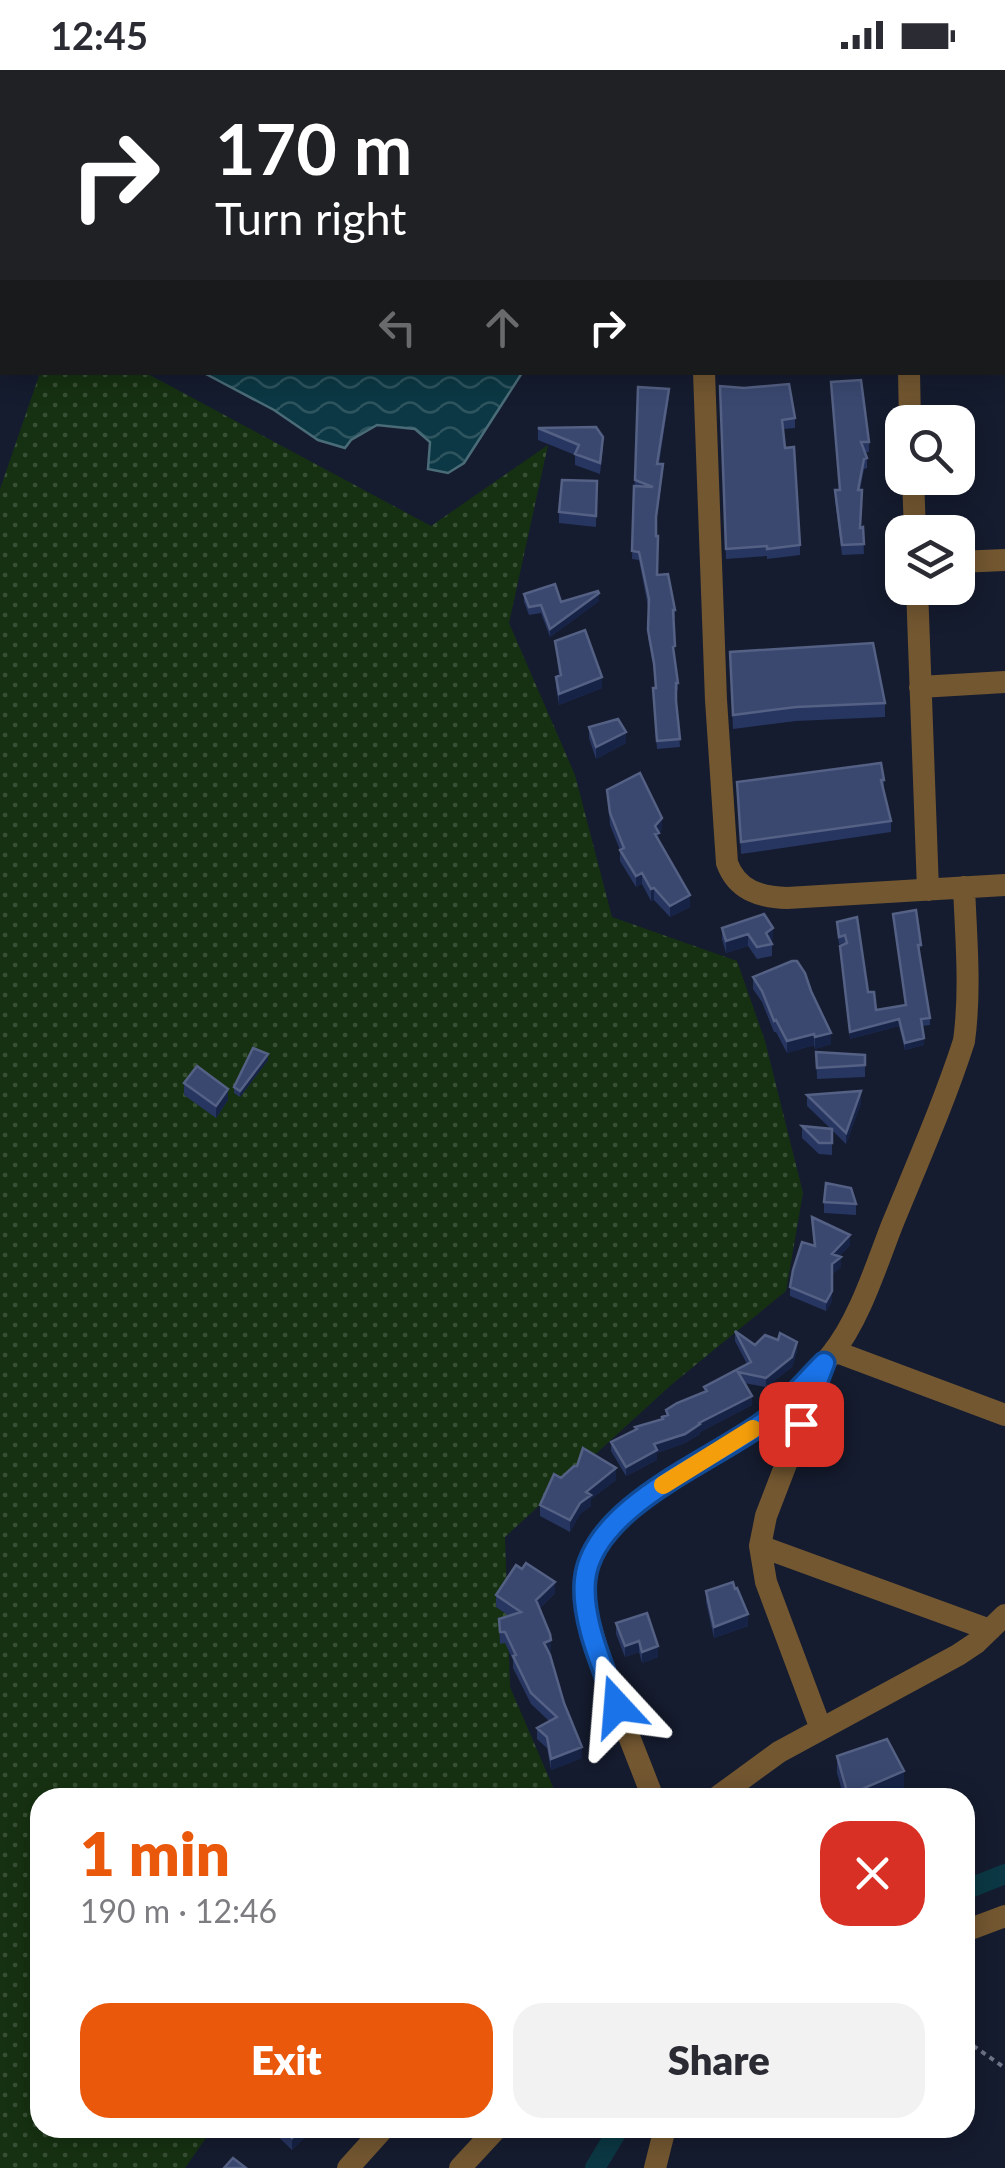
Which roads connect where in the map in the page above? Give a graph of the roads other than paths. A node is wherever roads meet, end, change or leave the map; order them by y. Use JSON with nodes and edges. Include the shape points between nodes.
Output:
{"nodes":[{"id":1,"x":704,"y":375,"type":"edge"},
{"id":2,"x":908,"y":375,"type":"edge"},
{"id":3,"x":909,"y":405,"type":"edge"},
{"id":4,"x":1005,"y":560,"type":"edge"},
{"id":5,"x":975,"y":561,"type":"edge"},
{"id":6,"x":918,"y":605,"type":"edge"},
{"id":7,"x":1005,"y":682,"type":"edge"},
{"id":8,"x":920,"y":686,"type":"junction"},
{"id":9,"x":1005,"y":885,"type":"edge"},
{"id":10,"x":964,"y":887,"type":"junction"},
{"id":11,"x":928,"y":890,"type":"junction"},
{"id":12,"x":829,"y":1357,"type":"junction"},
{"id":13,"x":1005,"y":1415,"type":"edge"},
{"id":14,"x":760,"y":1546,"type":"junction"},
{"id":15,"x":997,"y":1623,"type":"edge"},
{"id":16,"x":821,"y":1729,"type":"junction"},
{"id":17,"x":649,"y":1788,"type":"edge"},
{"id":18,"x":730,"y":1788,"type":"edge"},
{"id":19,"x":1005,"y":1916,"type":"edge"},
{"id":20,"x":975,"y":1927,"type":"edge"},
{"id":21,"x":375,"y":2138,"type":"edge"},
{"id":22,"x":488,"y":2138,"type":"edge"},
{"id":23,"x":663,"y":2138,"type":"edge"},
{"id":24,"x":348,"y":2168,"type":"edge"},
{"id":25,"x":460,"y":2168,"type":"edge"},
{"id":26,"x":655,"y":2168,"type":"edge"}],
"edges":[{"from":1,"to":11,"type":"street","via":[[730,873],[741,887],[773,898]]},
{"from":2,"to":3,"type":"street"},
{"from":4,"to":5,"type":"street"},
{"from":6,"to":8,"type":"street"},
{"from":7,"to":8,"type":"street"},
{"from":8,"to":11,"type":"street"},
{"from":9,"to":10,"type":"street"},
{"from":10,"to":11,"type":"street"},
{"from":10,"to":12,"type":"street","via":[[964,1040],[875,1268]]},
{"from":12,"to":13,"type":"street"},
{"from":12,"to":14,"type":"street"},
{"from":12,"to":17,"type":"street","via":[[760,1425],[619,1520],[602,1536],[589,1564],[587,1617]]},
{"from":14,"to":15,"type":"street"},
{"from":14,"to":16,"type":"street","via":[[788,1648]]},
{"from":15,"to":16,"type":"street","via":[[958,1656]]},
{"from":16,"to":18,"type":"street"},
{"from":19,"to":20,"type":"street"},
{"from":21,"to":24,"type":"street"},
{"from":22,"to":25,"type":"street"},
{"from":23,"to":26,"type":"street"}]}
